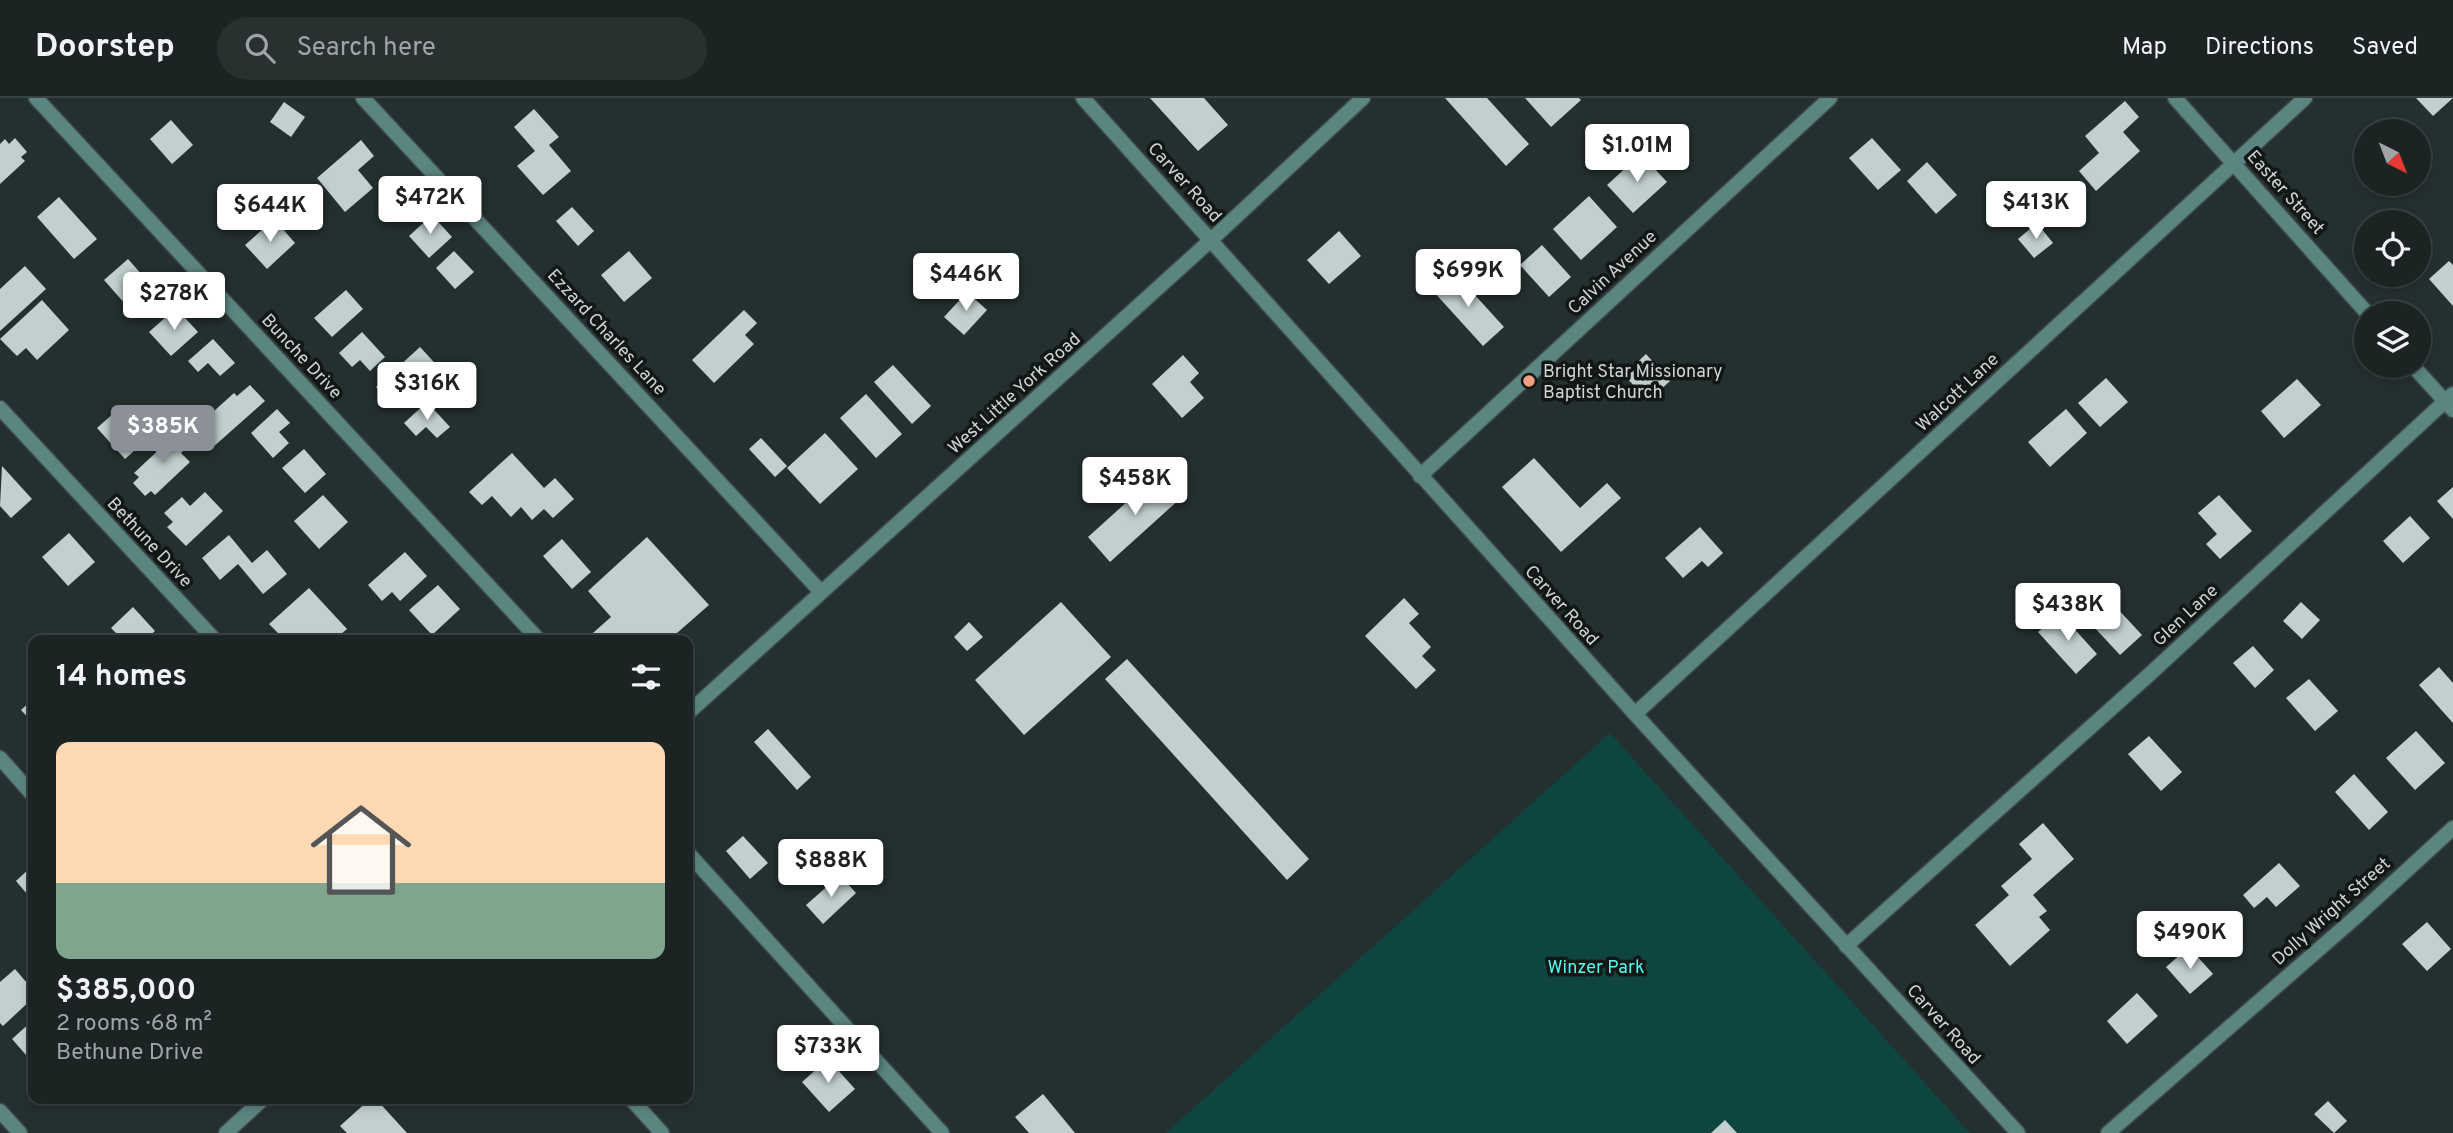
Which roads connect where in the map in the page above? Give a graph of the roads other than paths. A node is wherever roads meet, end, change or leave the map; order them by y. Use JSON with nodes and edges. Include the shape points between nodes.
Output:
{"nodes":[{"id":1,"x":36,"y":98,"type":"edge"},
{"id":2,"x":363,"y":98,"type":"edge"},
{"id":3,"x":1083,"y":98,"type":"edge"},
{"id":4,"x":1363,"y":98,"type":"edge"},
{"id":5,"x":1830,"y":98,"type":"edge"},
{"id":6,"x":2175,"y":98,"type":"edge"},
{"id":7,"x":2305,"y":98,"type":"edge"},
{"id":8,"x":2234,"y":163,"type":"junction"},
{"id":9,"x":1212,"y":240,"type":"junction"},
{"id":10,"x":2356,"y":301,"type":"edge"},
{"id":11,"x":2425,"y":378,"type":"edge"},
{"id":12,"x":2450,"y":402,"type":"edge"},
{"id":13,"x":0,"y":408,"type":"edge"},
{"id":14,"x":1420,"y":476,"type":"junction"},
{"id":15,"x":821,"y":592,"type":"junction"},
{"id":16,"x":210,"y":635,"type":"edge"},
{"id":17,"x":534,"y":635,"type":"edge"},
{"id":18,"x":693,"y":708,"type":"edge"},
{"id":19,"x":1635,"y":714,"type":"junction"},
{"id":20,"x":0,"y":758,"type":"edge"},
{"id":21,"x":28,"y":789,"type":"edge"},
{"id":22,"x":2453,"y":828,"type":"edge"},
{"id":23,"x":693,"y":859,"type":"edge"},
{"id":24,"x":1846,"y":946,"type":"junction"},
{"id":25,"x":258,"y":1104,"type":"edge"},
{"id":26,"x":636,"y":1104,"type":"edge"},
{"id":27,"x":0,"y":1111,"type":"edge"},
{"id":28,"x":20,"y":1133,"type":"edge"},
{"id":29,"x":226,"y":1133,"type":"edge"},
{"id":30,"x":662,"y":1133,"type":"edge"},
{"id":31,"x":942,"y":1133,"type":"edge"},
{"id":32,"x":2018,"y":1133,"type":"edge"},
{"id":33,"x":2108,"y":1133,"type":"edge"}],
"edges":[{"from":1,"to":17,"type":"street","name":"Bunche Drive"},
{"from":2,"to":15,"type":"street","name":"Ezzard Charles Lane"},
{"from":3,"to":9,"type":"street","name":"Carver Road"},
{"from":4,"to":9,"type":"street","name":"West Little York Road"},
{"from":5,"to":14,"type":"street","name":"Calvin Avenue"},
{"from":6,"to":8,"type":"street","name":"Easter Street"},
{"from":7,"to":8,"type":"street","name":"Walcott Lane"},
{"from":8,"to":10,"type":"street","name":"Easter Street"},
{"from":8,"to":19,"type":"street","name":"Walcott Lane"},
{"from":9,"to":14,"type":"street","name":"Carver Road"},
{"from":9,"to":15,"type":"street","name":"West Little York Road"},
{"from":11,"to":12,"type":"street"},
{"from":12,"to":24,"type":"street","name":"Glen Lane"},
{"from":13,"to":16,"type":"street","name":"Bethune Drive"},
{"from":14,"to":19,"type":"street","name":"Carver Road"},
{"from":15,"to":18,"type":"street","name":"West Little York Road"},
{"from":19,"to":24,"type":"street","name":"Carver Road"},
{"from":20,"to":21,"type":"street"},
{"from":22,"to":33,"type":"street","name":"Dolly Wright Street"},
{"from":23,"to":31,"type":"street"},
{"from":24,"to":32,"type":"street","name":"Carver Road"},
{"from":25,"to":29,"type":"street"},
{"from":26,"to":30,"type":"street"},
{"from":27,"to":28,"type":"street"}]}
